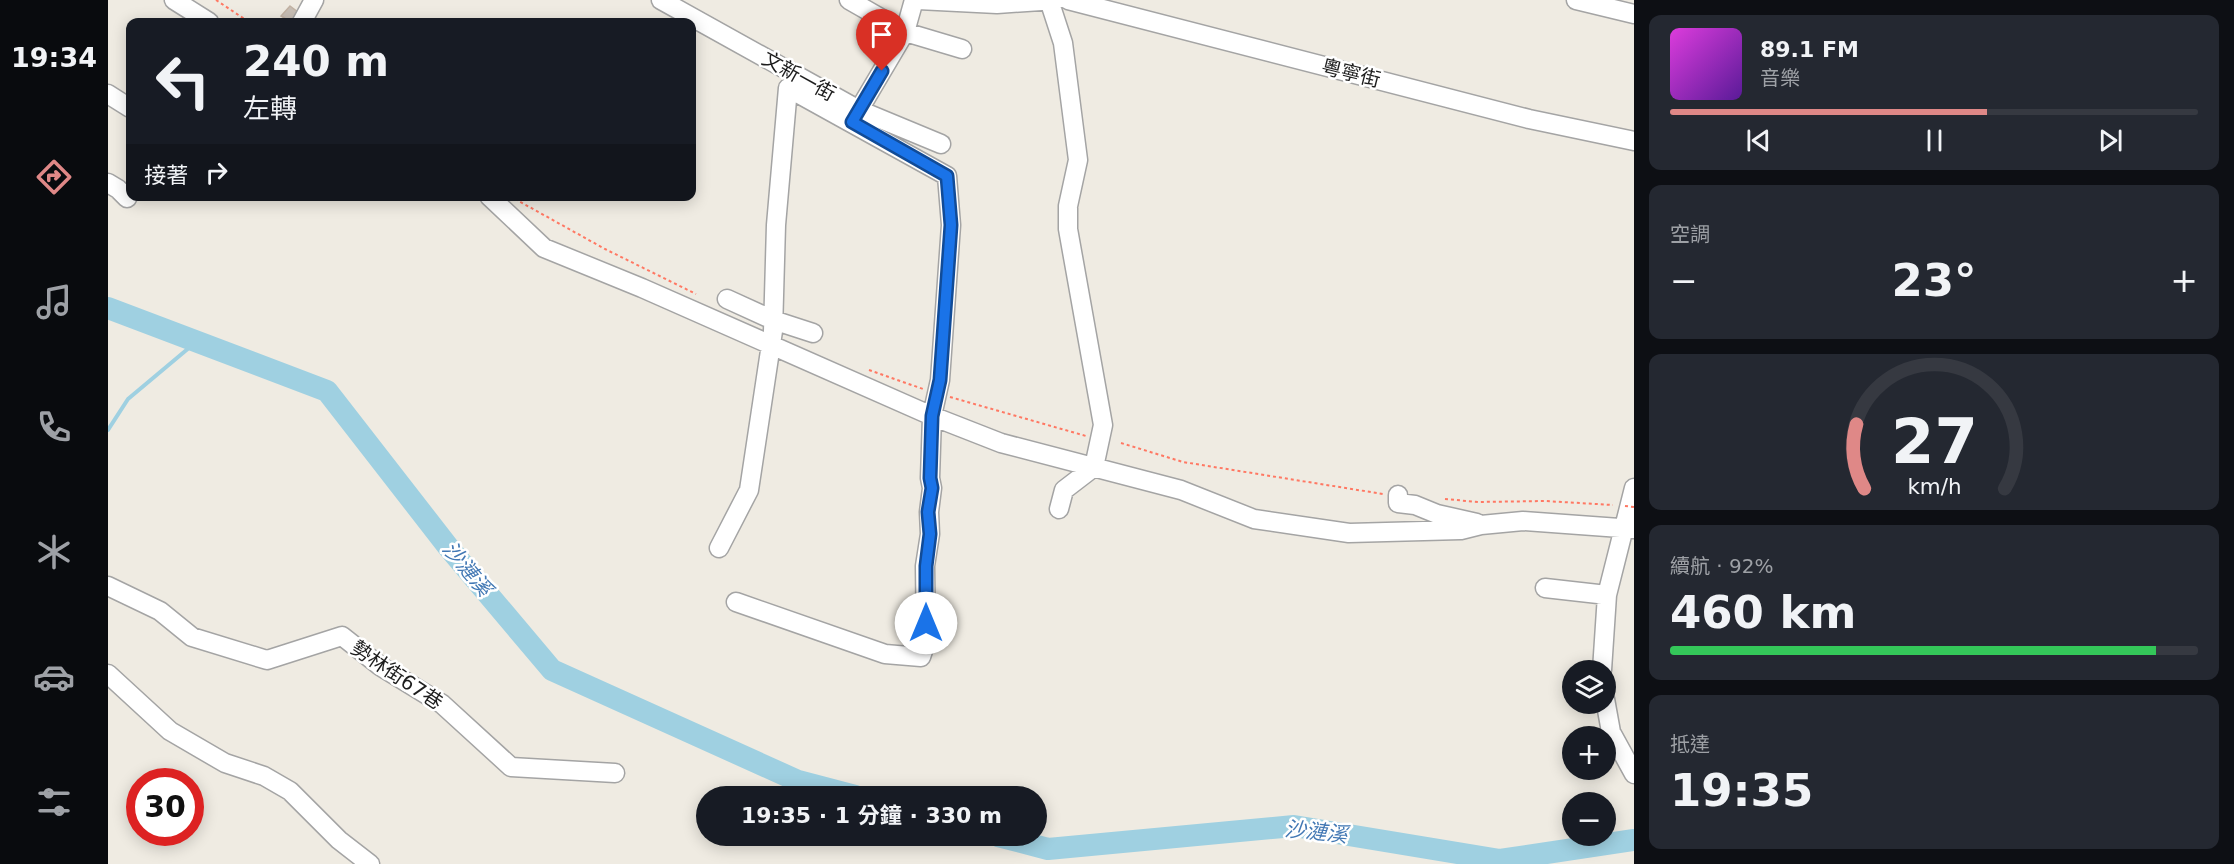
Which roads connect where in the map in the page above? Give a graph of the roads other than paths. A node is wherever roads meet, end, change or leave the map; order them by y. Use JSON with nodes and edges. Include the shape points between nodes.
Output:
{"nodes":[{"id":1,"x":174,"y":0,"type":"edge"},
{"id":2,"x":314,"y":0,"type":"edge"},
{"id":3,"x":660,"y":0,"type":"edge"},
{"id":4,"x":849,"y":0,"type":"edge"},
{"id":5,"x":916,"y":0,"type":"edge"},
{"id":6,"x":1049,"y":0,"type":"edge"},
{"id":7,"x":1056,"y":0,"type":"edge"},
{"id":8,"x":1068,"y":0,"type":"edge"},
{"id":9,"x":1576,"y":0,"type":"edge"},
{"id":10,"x":998,"y":2,"type":"edge"},
{"id":11,"x":1626,"y":8,"type":"edge"},
{"id":12,"x":203,"y":18,"type":"edge"},
{"id":13,"x":304,"y":18,"type":"edge"},
{"id":14,"x":690,"y":18,"type":"edge"},
{"id":15,"x":696,"y":21,"type":"edge"},
{"id":16,"x":905,"y":32,"type":"junction"},
{"id":17,"x":962,"y":49,"type":"dead end"},
{"id":18,"x":108,"y":94,"type":"edge"},
{"id":19,"x":126,"y":105,"type":"edge"},
{"id":20,"x":855,"y":116,"type":"junction"},
{"id":21,"x":1634,"y":141,"type":"edge"},
{"id":22,"x":941,"y":144,"type":"dead end"},
{"id":23,"x":108,"y":183,"type":"edge"},
{"id":24,"x":126,"y":197,"type":"edge"},
{"id":25,"x":494,"y":201,"type":"edge"},
{"id":26,"x":727,"y":299,"type":"dead end"},
{"id":27,"x":773,"y":320,"type":"junction"},
{"id":28,"x":813,"y":333,"type":"dead end"},
{"id":29,"x":771,"y":346,"type":"junction"},
{"id":30,"x":932,"y":416,"type":"junction"},
{"id":31,"x":1094,"y":467,"type":"junction"},
{"id":32,"x":1634,"y":488,"type":"edge"},
{"id":33,"x":1398,"y":495,"type":"road end"},
{"id":34,"x":1059,"y":509,"type":"dead end"},
{"id":35,"x":1481,"y":525,"type":"junction"},
{"id":36,"x":1629,"y":528,"type":"edge"},
{"id":37,"x":719,"y":548,"type":"dead end"},
{"id":38,"x":108,"y":586,"type":"edge"},
{"id":39,"x":1545,"y":588,"type":"dead end"},
{"id":40,"x":1607,"y":595,"type":"junction"},
{"id":41,"x":736,"y":603,"type":"dead end"},
{"id":42,"x":1603,"y":660,"type":"edge"},
{"id":43,"x":108,"y":674,"type":"edge"},
{"id":44,"x":1608,"y":714,"type":"edge"},
{"id":45,"x":615,"y":773,"type":"dead end"},
{"id":46,"x":1634,"y":774,"type":"edge"},
{"id":47,"x":370,"y":864,"type":"edge"}],
"edges":[{"from":1,"to":12,"type":"street"},
{"from":2,"to":13,"type":"street"},
{"from":3,"to":14,"type":"street","name":"文新一街"},
{"from":4,"to":16,"type":"street"},
{"from":5,"to":10,"type":"street"},
{"from":5,"to":16,"type":"street"},
{"from":6,"to":7,"type":"street"},
{"from":6,"to":10,"type":"street"},
{"from":6,"to":31,"type":"street","via":[[1063,42],[1078,160],[1068,206],[1068,229],[1103,425]]},
{"from":8,"to":21,"type":"street","name":"粵寧街","via":[[1529,119]]},
{"from":9,"to":11,"type":"street"},
{"from":15,"to":20,"type":"street","name":"文新一街"},
{"from":16,"to":17,"type":"street"},
{"from":16,"to":20,"type":"street"},
{"from":18,"to":19,"type":"street"},
{"from":20,"to":22,"type":"street","name":"文新一街"},
{"from":20,"to":27,"type":"street","via":[[788,87],[776,225]]},
{"from":20,"to":30,"type":"street","via":[[947,176],[951,225],[940,380]]},
{"from":23,"to":24,"type":"street"},
{"from":25,"to":29,"type":"street","via":[[544,248]]},
{"from":26,"to":27,"type":"street"},
{"from":27,"to":28,"type":"street"},
{"from":27,"to":29,"type":"street"},
{"from":29,"to":30,"type":"street"},
{"from":29,"to":37,"type":"street","via":[[749,490]]},
{"from":30,"to":31,"type":"street","via":[[1001,443]]},
{"from":30,"to":41,"type":"street","via":[[926,642],[921,657],[885,654]]},
{"from":31,"to":34,"type":"street","via":[[1064,490]]},
{"from":31,"to":35,"type":"street","via":[[1181,490],[1254,519],[1349,533],[1461,530]]},
{"from":32,"to":36,"type":"street"},
{"from":33,"to":35,"type":"street","via":[[1398,502]]},
{"from":35,"to":36,"type":"street","via":[[1523,521]]},
{"from":36,"to":40,"type":"street"},
{"from":38,"to":45,"type":"street","name":"勢林街67巷","via":[[160,611],[192,637],[267,660],[342,636],[380,666],[442,704],[510,767]]},
{"from":39,"to":40,"type":"street"},
{"from":40,"to":42,"type":"street"},
{"from":43,"to":47,"type":"street","via":[[170,730],[225,763],[290,791],[339,840]]},
{"from":44,"to":46,"type":"street","via":[[1611,732]]}]}
